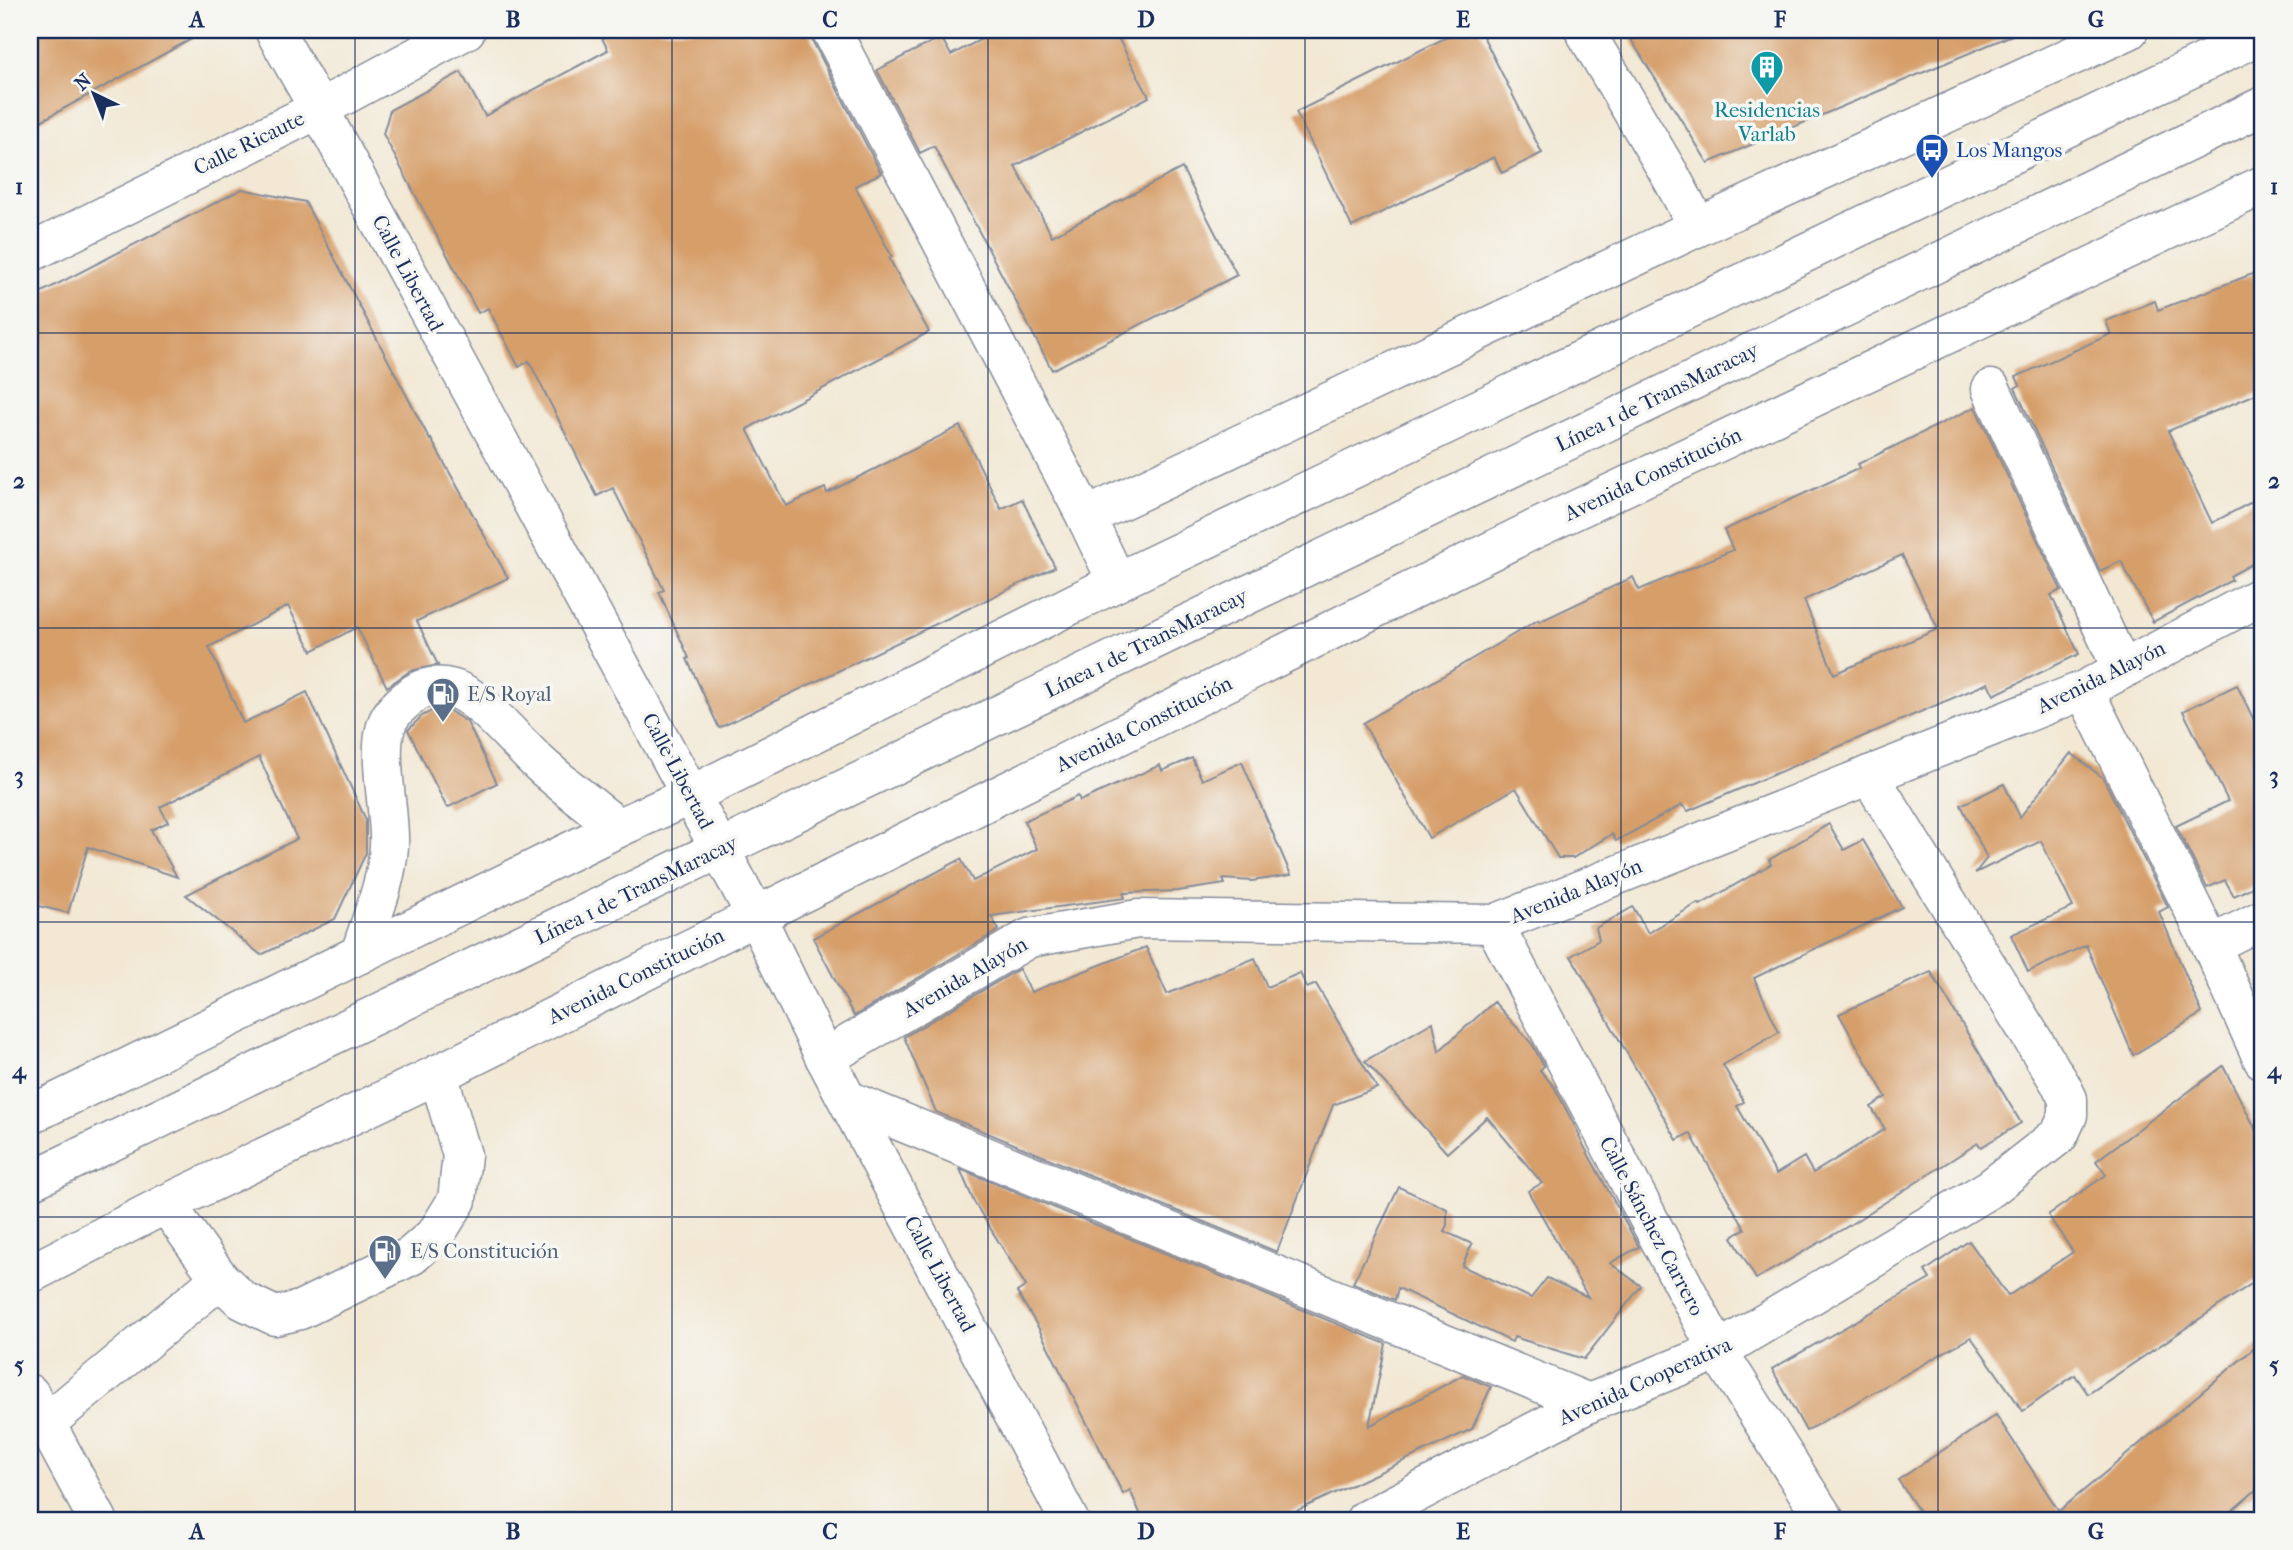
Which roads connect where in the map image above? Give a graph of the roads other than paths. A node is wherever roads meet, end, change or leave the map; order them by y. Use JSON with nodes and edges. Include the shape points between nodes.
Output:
{"nodes":[{"id":1,"x":274,"y":30,"type":"edge"},
{"id":2,"x":466,"y":30,"type":"edge"},
{"id":3,"x":831,"y":30,"type":"edge"},
{"id":4,"x":1584,"y":30,"type":"edge"},
{"id":5,"x":2129,"y":30,"type":"edge"},
{"id":6,"x":2263,"y":34,"type":"edge"},
{"id":7,"x":2263,"y":106,"type":"edge"},
{"id":8,"x":319,"y":109,"type":"junction"},
{"id":9,"x":2263,"y":185,"type":"edge"},
{"id":10,"x":1698,"y":227,"type":"junction"},
{"id":11,"x":30,"y":253,"type":"edge"},
{"id":12,"x":1991,"y":389,"type":"dead end"},
{"id":13,"x":1086,"y":517,"type":"junction"},
{"id":14,"x":1117,"y":582,"type":"junction"},
{"id":15,"x":2263,"y":595,"type":"edge"},
{"id":16,"x":2122,"y":669,"type":"junction"},
{"id":17,"x":2084,"y":690,"type":"junction"},
{"id":18,"x":1869,"y":775,"type":"junction"},
{"id":19,"x":691,"y":795,"type":"junction"},
{"id":20,"x":618,"y":828,"type":"junction"},
{"id":21,"x":720,"y":849,"type":"junction"},
{"id":22,"x":756,"y":916,"type":"junction"},
{"id":23,"x":2263,"y":919,"type":"edge"},
{"id":24,"x":1494,"y":924,"type":"junction"},
{"id":25,"x":2211,"y":945,"type":"junction"},
{"id":26,"x":360,"y":954,"type":"junction"},
{"id":27,"x":825,"y":1058,"type":"junction"},
{"id":28,"x":2263,"y":1060,"type":"edge"},
{"id":29,"x":438,"y":1074,"type":"junction"},
{"id":30,"x":848,"y":1100,"type":"junction"},
{"id":31,"x":30,"y":1115,"type":"edge"},
{"id":32,"x":30,"y":1181,"type":"edge"},
{"id":33,"x":166,"y":1204,"type":"junction"},
{"id":34,"x":30,"y":1274,"type":"edge"},
{"id":35,"x":220,"y":1279,"type":"junction"},
{"id":36,"x":1718,"y":1351,"type":"junction"},
{"id":37,"x":1589,"y":1403,"type":"junction"},
{"id":38,"x":38,"y":1408,"type":"edge"},
{"id":39,"x":98,"y":1520,"type":"edge"},
{"id":40,"x":1069,"y":1520,"type":"edge"},
{"id":41,"x":1365,"y":1520,"type":"edge"},
{"id":42,"x":1825,"y":1520,"type":"edge"}],
"edges":[{"from":1,"to":8,"type":"street","name":"Calle Libertad"},
{"from":2,"to":8,"type":"street","name":"Calle Ricaute"},
{"from":3,"to":13,"type":"street"},
{"from":4,"to":10,"type":"street"},
{"from":5,"to":10,"type":"street"},
{"from":6,"to":14,"type":"street"},
{"from":7,"to":21,"type":"street","name":"Línea 1 de TransMaracay"},
{"from":8,"to":11,"type":"street","name":"Calle Ricaute"},
{"from":8,"to":19,"type":"street","name":"Calle Libertad"},
{"from":9,"to":22,"type":"street","name":"Avenida Constitución","via":[[1535,529]]},
{"from":10,"to":13,"type":"street"},
{"from":12,"to":16,"type":"street"},
{"from":13,"to":14,"type":"street"},
{"from":14,"to":19,"type":"street"},
{"from":15,"to":16,"type":"street","name":"Avenida Alayón"},
{"from":16,"to":17,"type":"street","name":"Avenida Alayón"},
{"from":17,"to":18,"type":"street","name":"Avenida Alayón"},
{"from":17,"to":25,"type":"street"},
{"from":18,"to":24,"type":"street","name":"Avenida Alayón"},
{"from":18,"to":36,"type":"street","name":"Avenida Cooperativa","via":[[2062,1085],[2068,1115],[2059,1135],[1991,1188]]},
{"from":19,"to":20,"type":"street"},
{"from":19,"to":21,"type":"street","name":"Calle Libertad"},
{"from":20,"to":26,"type":"street"},
{"from":20,"to":26,"type":"street","via":[[461,692],[438,685],[420,690],[401,703],[388,720],[383,751],[389,847]]},
{"from":21,"to":22,"type":"street","name":"Calle Libertad"},
{"from":21,"to":32,"type":"street","name":"Línea 1 de TransMaracay"},
{"from":22,"to":27,"type":"street","name":"Calle Libertad"},
{"from":22,"to":29,"type":"street","name":"Avenida Constitución"},
{"from":23,"to":25,"type":"street"},
{"from":24,"to":27,"type":"street","name":"Avenida Alayón","via":[[1138,919],[1028,938]]},
{"from":24,"to":36,"type":"street","name":"Calle Sánchez Carrero"},
{"from":25,"to":28,"type":"street"},
{"from":26,"to":31,"type":"street"},
{"from":27,"to":30,"type":"street","name":"Calle Libertad"},
{"from":29,"to":33,"type":"street","name":"Avenida Constitución"},
{"from":29,"to":35,"type":"street","via":[[462,1155],[457,1200],[436,1234],[411,1256],[300,1310],[275,1316],[242,1300]]},
{"from":30,"to":37,"type":"street"},
{"from":30,"to":40,"type":"street","name":"Calle Libertad"},
{"from":33,"to":34,"type":"street","name":"Avenida Constitución"},
{"from":33,"to":35,"type":"street"},
{"from":35,"to":38,"type":"street"},
{"from":36,"to":37,"type":"street","name":"Avenida Cooperativa"},
{"from":36,"to":42,"type":"street","name":"Calle Sánchez Carrero"},
{"from":37,"to":41,"type":"street","name":"Avenida Cooperativa"},
{"from":38,"to":39,"type":"street"}]}
